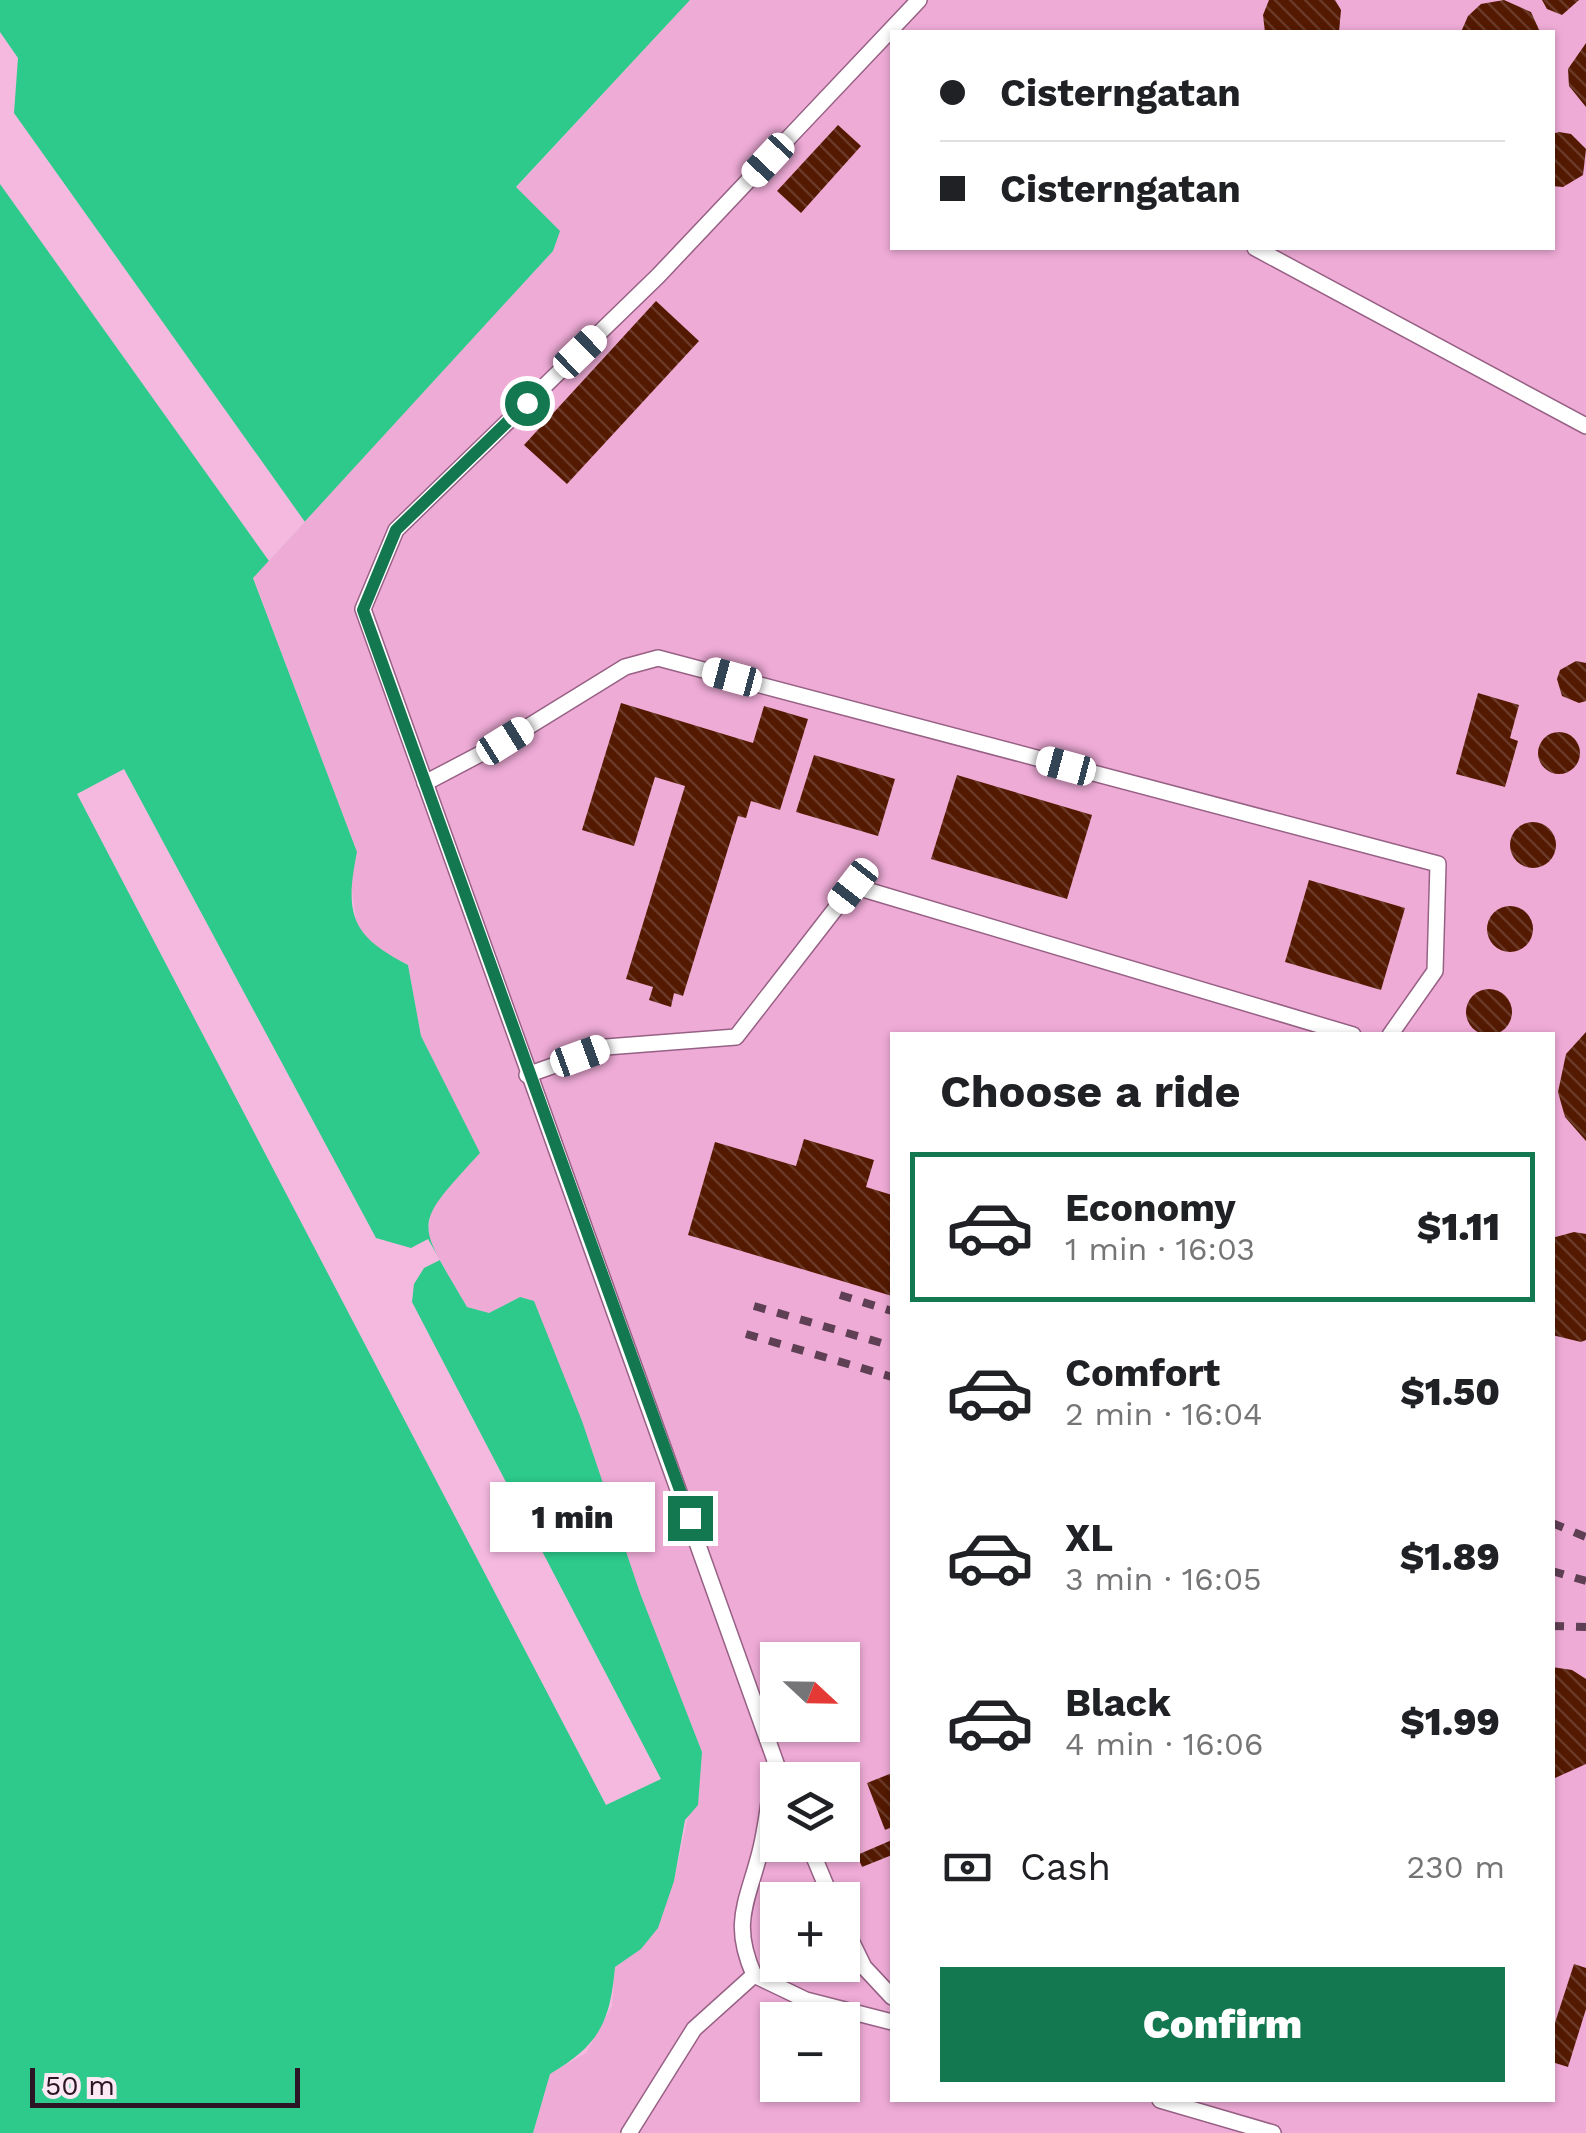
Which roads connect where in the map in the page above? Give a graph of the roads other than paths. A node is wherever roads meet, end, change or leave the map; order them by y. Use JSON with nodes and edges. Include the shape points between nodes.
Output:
{"nodes":[{"id":1,"x":919,"y":0,"type":"edge"},
{"id":2,"x":898,"y":30,"type":"edge"},
{"id":3,"x":885,"y":48,"type":"edge"},
{"id":4,"x":1259,"y":250,"type":"edge"},
{"id":5,"x":1586,"y":426,"type":"edge"},
{"id":6,"x":425,"y":783,"type":"junction"},
{"id":7,"x":1343,"y":1032,"type":"edge"},
{"id":8,"x":1392,"y":1032,"type":"edge"},
{"id":9,"x":527,"y":1075,"type":"junction"},
{"id":10,"x":775,"y":1761,"type":"joint"},
{"id":11,"x":860,"y":1959,"type":"edge"},
{"id":12,"x":754,"y":1975,"type":"junction"},
{"id":13,"x":890,"y":1995,"type":"edge"},
{"id":14,"x":890,"y":2021,"type":"edge"},
{"id":15,"x":1167,"y":2102,"type":"edge"},
{"id":16,"x":629,"y":2133,"type":"edge"},
{"id":17,"x":1273,"y":2133,"type":"edge"}],
"edges":[{"from":1,"to":2,"type":"lane"},
{"from":3,"to":6,"type":"lane","via":[[396,530],[363,610]]},
{"from":4,"to":5,"type":"lane"},
{"from":6,"to":8,"type":"lane","via":[[625,666],[658,658],[1438,864],[1435,971]]},
{"from":6,"to":9,"type":"lane"},
{"from":7,"to":9,"type":"lane","via":[[853,886],[736,1036],[606,1047]]},
{"from":9,"to":10,"type":"lane"},
{"from":10,"to":12,"type":"lane","via":[[761,1850],[739,1918]]},
{"from":11,"to":13,"type":"lane"},
{"from":12,"to":14,"type":"lane","via":[[806,2000]]},
{"from":12,"to":16,"type":"lane","via":[[694,2029]]},
{"from":15,"to":17,"type":"lane"}]}
